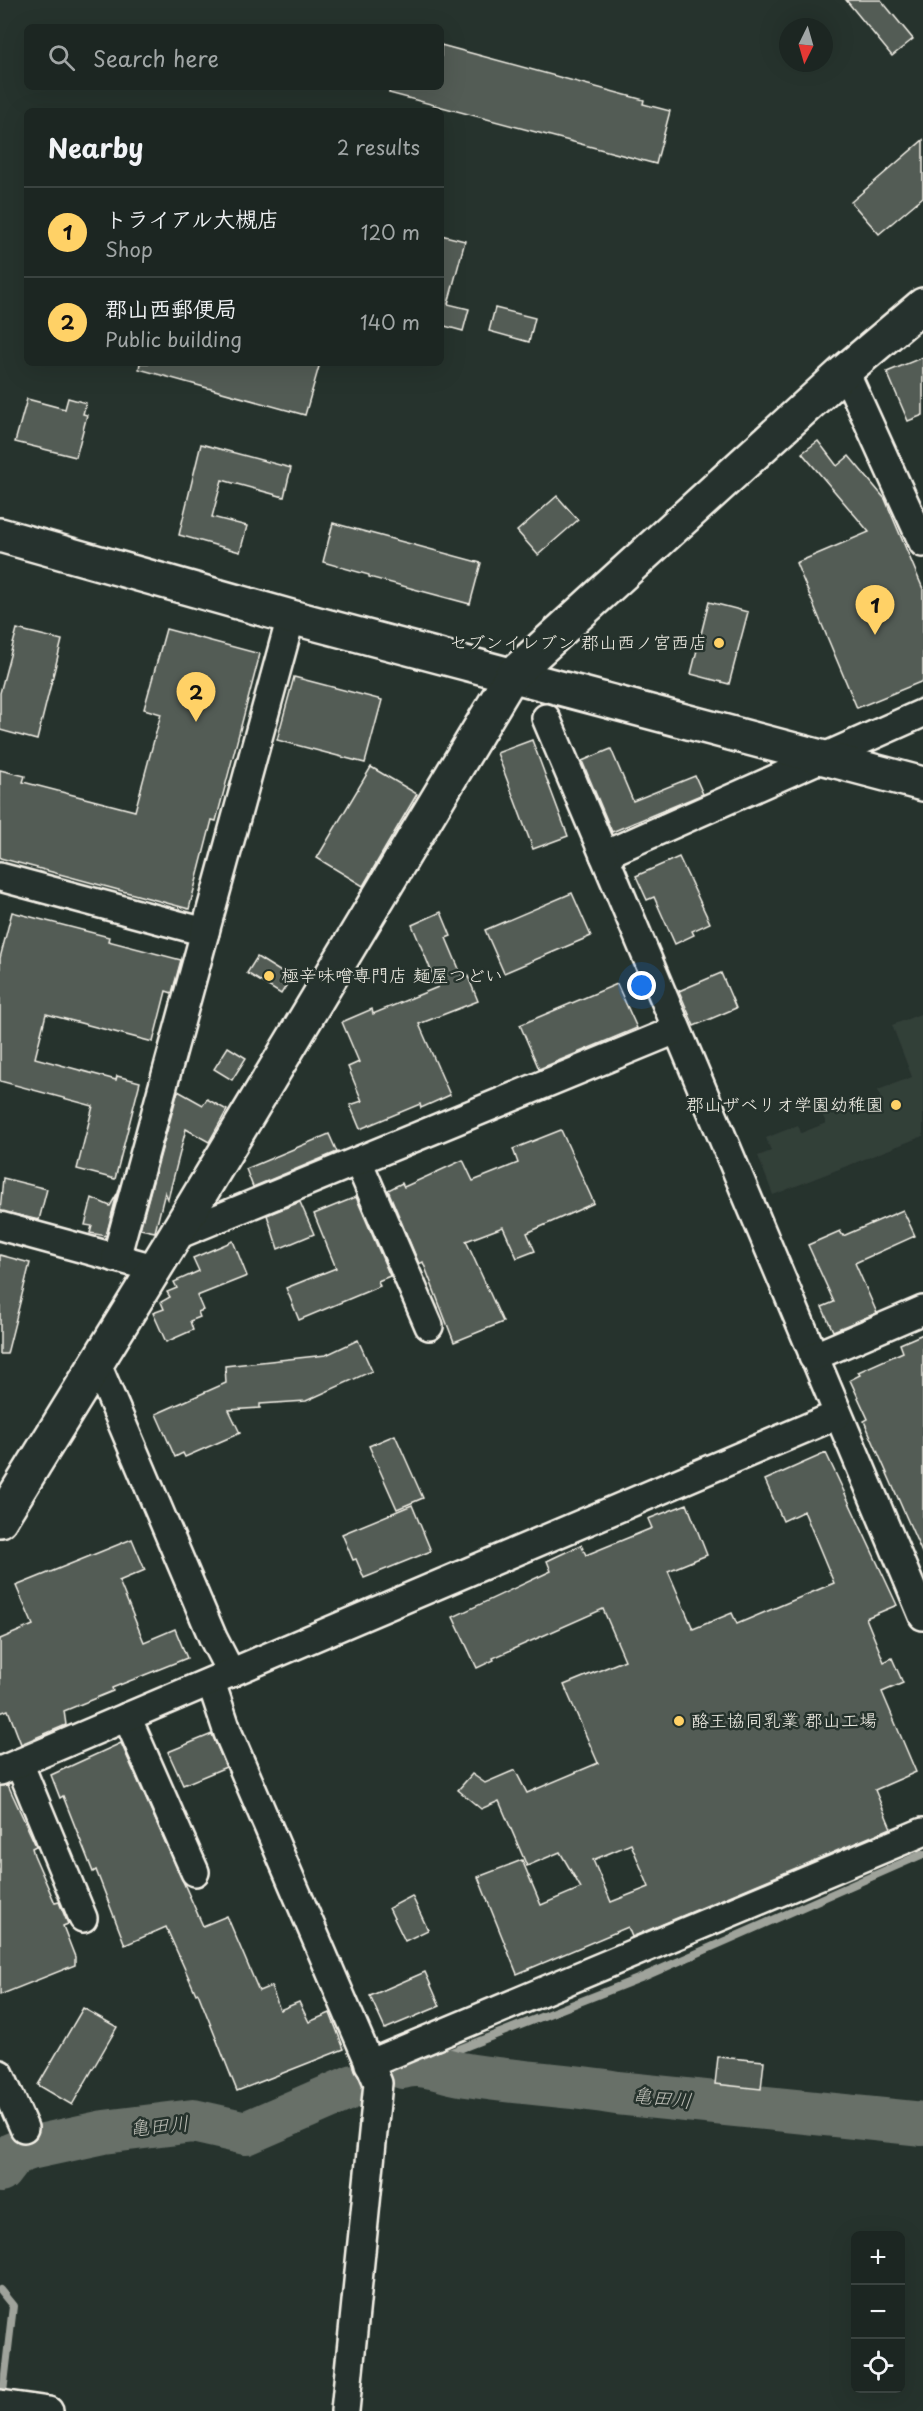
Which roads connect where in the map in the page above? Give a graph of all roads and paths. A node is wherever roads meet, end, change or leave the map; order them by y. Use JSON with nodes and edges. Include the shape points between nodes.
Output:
{"nodes":[{"id":1,"x":923,"y":305,"type":"edge"},
{"id":2,"x":845,"y":371,"type":"junction"},
{"id":3,"x":0,"y":535,"type":"edge"},
{"id":4,"x":923,"y":543,"type":"edge"},
{"id":5,"x":291,"y":617,"type":"junction"},
{"id":6,"x":512,"y":675,"type":"junction"},
{"id":7,"x":923,"y":713,"type":"edge"},
{"id":8,"x":546,"y":718,"type":"dead end"},
{"id":9,"x":821,"y":756,"type":"junction"},
{"id":10,"x":923,"y":784,"type":"edge"},
{"id":11,"x":604,"y":855,"type":"junction"},
{"id":12,"x":0,"y":877,"type":"edge"},
{"id":13,"x":205,"y":932,"type":"junction"},
{"id":14,"x":676,"y":1029,"type":"junction"},
{"id":15,"x":358,"y":1161,"type":"junction"},
{"id":16,"x":0,"y":1226,"type":"edge"},
{"id":17,"x":175,"y":1236,"type":"junction"},
{"id":18,"x":116,"y":1258,"type":"junction"},
{"id":19,"x":154,"y":1268,"type":"junction"},
{"id":20,"x":923,"y":1310,"type":"edge"},
{"id":21,"x":429,"y":1326,"type":"dead end"},
{"id":22,"x":813,"y":1357,"type":"junction"},
{"id":23,"x":96,"y":1362,"type":"junction"},
{"id":24,"x":837,"y":1415,"type":"junction"},
{"id":25,"x":0,"y":1520,"type":"edge"},
{"id":26,"x":923,"y":1616,"type":"edge"},
{"id":27,"x":221,"y":1677,"type":"junction"},
{"id":28,"x":128,"y":1717,"type":"junction"},
{"id":29,"x":9,"y":1768,"type":"edge"},
{"id":30,"x":923,"y":1832,"type":"edge"},
{"id":31,"x":195,"y":1872,"type":"dead end"},
{"id":32,"x":82,"y":1918,"type":"dead end"},
{"id":33,"x":369,"y":2064,"type":"junction"},
{"id":34,"x":0,"y":2073,"type":"edge"},
{"id":35,"x":24,"y":2128,"type":"dead end"},
{"id":36,"x":4,"y":2405,"type":"edge"},
{"id":37,"x":49,"y":2411,"type":"edge"},
{"id":38,"x":345,"y":2411,"type":"edge"}],
"edges":[{"from":1,"to":2,"type":"street"},
{"from":2,"to":4,"type":"street"},
{"from":2,"to":6,"type":"street"},
{"from":3,"to":5,"type":"street"},
{"from":5,"to":6,"type":"street"},
{"from":5,"to":13,"type":"street"},
{"from":6,"to":9,"type":"street"},
{"from":6,"to":17,"type":"street"},
{"from":7,"to":9,"type":"street"},
{"from":8,"to":11,"type":"street"},
{"from":9,"to":10,"type":"street"},
{"from":9,"to":11,"type":"street"},
{"from":11,"to":14,"type":"street"},
{"from":12,"to":13,"type":"street"},
{"from":13,"to":18,"type":"street"},
{"from":14,"to":15,"type":"street"},
{"from":14,"to":22,"type":"street"},
{"from":15,"to":17,"type":"street"},
{"from":15,"to":21,"type":"street"},
{"from":16,"to":18,"type":"street"},
{"from":17,"to":19,"type":"street"},
{"from":18,"to":19,"type":"street"},
{"from":19,"to":23,"type":"street"},
{"from":20,"to":22,"type":"street"},
{"from":22,"to":24,"type":"street"},
{"from":23,"to":25,"type":"street"},
{"from":23,"to":27,"type":"street","via":[[213,1638]]},
{"from":24,"to":26,"type":"street"},
{"from":24,"to":27,"type":"street"},
{"from":27,"to":28,"type":"street"},
{"from":27,"to":33,"type":"street","via":[[228,1733]]},
{"from":28,"to":29,"type":"street"},
{"from":28,"to":31,"type":"street"},
{"from":29,"to":32,"type":"street"},
{"from":30,"to":33,"type":"street"},
{"from":33,"to":38,"type":"street","via":[[378,2083]]},
{"from":34,"to":35,"type":"street"},
{"from":36,"to":37,"type":"street"}]}
